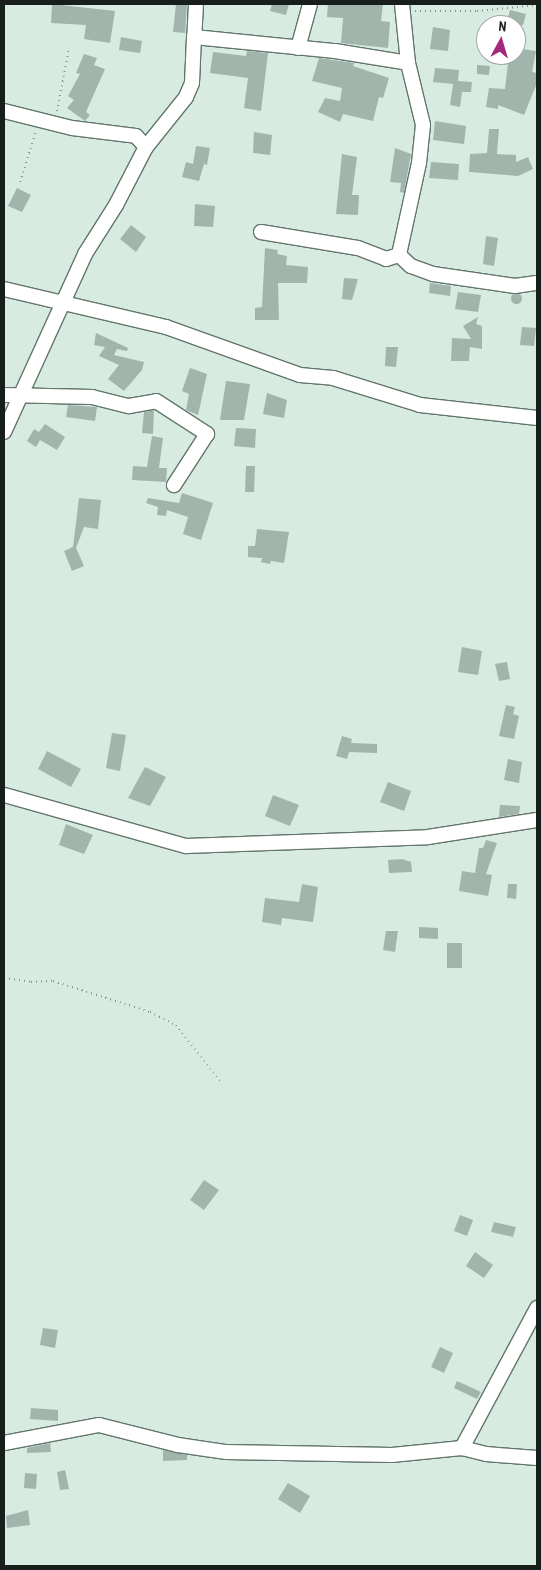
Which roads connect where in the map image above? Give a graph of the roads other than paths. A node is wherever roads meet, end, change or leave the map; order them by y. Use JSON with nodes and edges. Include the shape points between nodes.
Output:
{"nodes":[{"id":1,"x":196,"y":4,"type":"edge"},
{"id":2,"x":310,"y":4,"type":"edge"},
{"id":3,"x":403,"y":7,"type":"edge"},
{"id":4,"x":194,"y":37,"type":"junction"},
{"id":5,"x":298,"y":48,"type":"junction"},
{"id":6,"x":408,"y":63,"type":"junction"},
{"id":7,"x":4,"y":111,"type":"edge"},
{"id":8,"x":146,"y":147,"type":"junction"},
{"id":9,"x":261,"y":232,"type":"dead end"},
{"id":10,"x":399,"y":255,"type":"junction"},
{"id":11,"x":537,"y":283,"type":"edge"},
{"id":12,"x":4,"y":289,"type":"edge"},
{"id":13,"x":64,"y":302,"type":"junction"},
{"id":14,"x":4,"y":395,"type":"edge"},
{"id":15,"x":21,"y":398,"type":"junction"},
{"id":16,"x":537,"y":418,"type":"edge"},
{"id":17,"x":4,"y":432,"type":"edge"},
{"id":18,"x":174,"y":485,"type":"dead end"},
{"id":19,"x":4,"y":795,"type":"edge"},
{"id":20,"x":537,"y":820,"type":"edge"},
{"id":21,"x":537,"y":1308,"type":"edge"},
{"id":22,"x":4,"y":1443,"type":"edge"},
{"id":23,"x":462,"y":1448,"type":"junction"},
{"id":24,"x":537,"y":1458,"type":"edge"}],
"edges":[{"from":1,"to":4,"type":"street"},
{"from":2,"to":5,"type":"street"},
{"from":3,"to":6,"type":"street"},
{"from":4,"to":5,"type":"street"},
{"from":4,"to":8,"type":"street","via":[[192,83],[186,97]]},
{"from":5,"to":6,"type":"street"},
{"from":6,"to":10,"type":"street","via":[[423,125],[419,163]]},
{"from":7,"to":8,"type":"street","via":[[124,137],[136,136]]},
{"from":8,"to":13,"type":"street","via":[[116,205],[85,254]]},
{"from":9,"to":10,"type":"street","via":[[358,248],[386,259]]},
{"from":10,"to":11,"type":"street","via":[[411,266],[433,274],[516,286]]},
{"from":12,"to":13,"type":"street"},
{"from":13,"to":15,"type":"street"},
{"from":13,"to":16,"type":"street","via":[[223,345],[300,375],[333,378],[420,405]]},
{"from":14,"to":15,"type":"street"},
{"from":15,"to":17,"type":"street"},
{"from":15,"to":18,"type":"street","via":[[92,397],[129,406],[156,401],[207,434]]},
{"from":19,"to":20,"type":"street","via":[[186,846],[428,837]]},
{"from":21,"to":23,"type":"street"},
{"from":22,"to":23,"type":"street","via":[[99,1425],[178,1445],[226,1452],[392,1455]]},
{"from":23,"to":24,"type":"street","via":[[486,1454]]}]}
